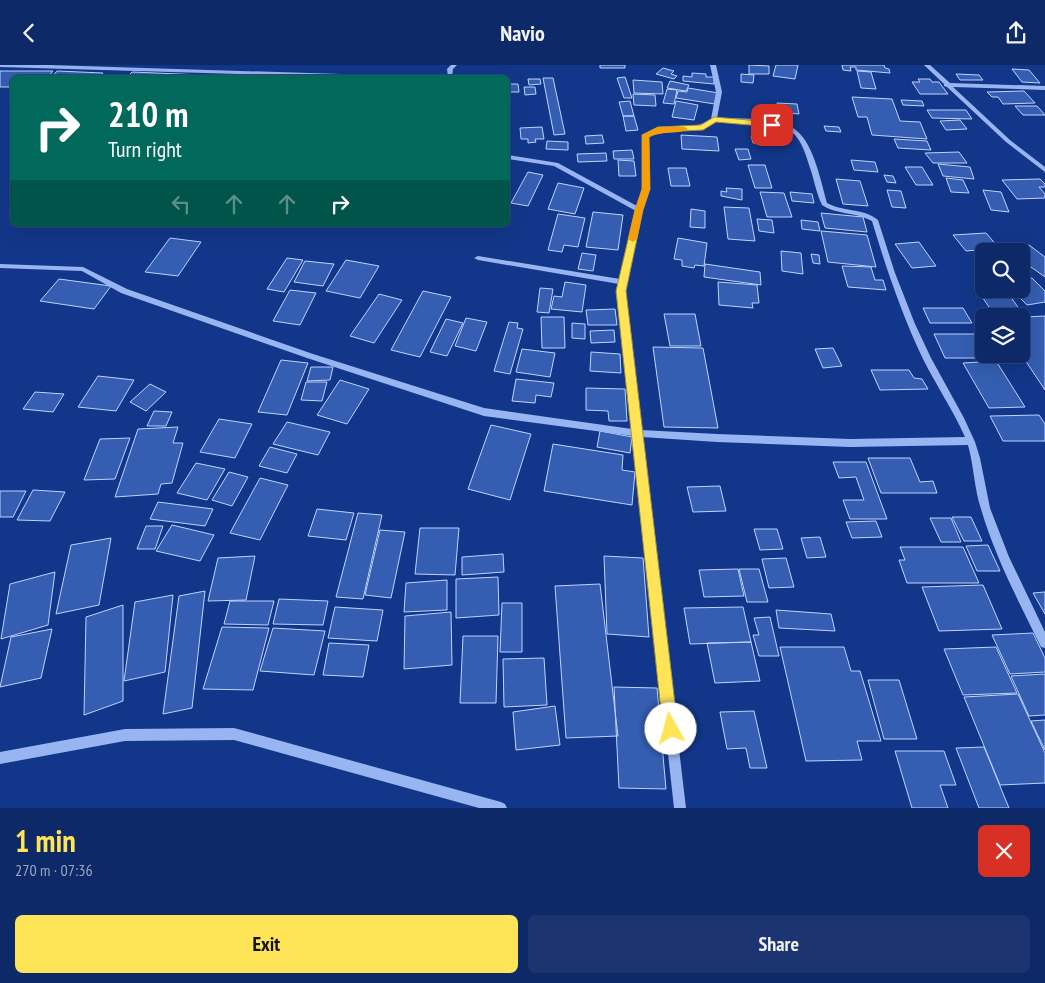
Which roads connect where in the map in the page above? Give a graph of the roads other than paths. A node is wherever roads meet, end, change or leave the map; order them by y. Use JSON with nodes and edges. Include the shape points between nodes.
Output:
{"nodes":[{"id":1,"x":0,"y":65,"type":"edge"},
{"id":2,"x":220,"y":65,"type":"edge"},
{"id":3,"x":713,"y":65,"type":"edge"},
{"id":4,"x":927,"y":65,"type":"edge"},
{"id":5,"x":214,"y":75,"type":"edge"},
{"id":6,"x":946,"y":85,"type":"junction"},
{"id":7,"x":1045,"y":88,"type":"edge"},
{"id":8,"x":714,"y":120,"type":"junction"},
{"id":9,"x":510,"y":157,"type":"edge"},
{"id":10,"x":1045,"y":170,"type":"edge"},
{"id":11,"x":639,"y":210,"type":"junction"},
{"id":12,"x":478,"y":257,"type":"dead end"},
{"id":13,"x":0,"y":266,"type":"edge"},
{"id":14,"x":623,"y":282,"type":"junction"},
{"id":15,"x":636,"y":433,"type":"junction"},
{"id":16,"x":970,"y":441,"type":"junction"},
{"id":17,"x":1045,"y":643,"type":"edge"},
{"id":18,"x":0,"y":757,"type":"edge"},
{"id":19,"x":502,"y":808,"type":"edge"},
{"id":20,"x":680,"y":808,"type":"edge"}],
"edges":[{"from":1,"to":5,"type":"street"},
{"from":2,"to":5,"type":"street"},
{"from":3,"to":8,"type":"street","via":[[719,93]]},
{"from":4,"to":6,"type":"street"},
{"from":6,"to":7,"type":"street"},
{"from":6,"to":10,"type":"street"},
{"from":8,"to":11,"type":"street","via":[[703,127],[658,129],[646,135],[646,189]]},
{"from":8,"to":16,"type":"street","via":[[760,123],[795,132],[803,143],[824,204],[832,210],[860,213],[875,220],[899,297]]},
{"from":9,"to":11,"type":"street","via":[[545,161],[565,168]]},
{"from":11,"to":14,"type":"street"},
{"from":12,"to":14,"type":"street"},
{"from":13,"to":15,"type":"street","via":[[83,269],[124,291],[484,412]]},
{"from":14,"to":15,"type":"street","via":[[621,291]]},
{"from":15,"to":16,"type":"street","via":[[850,443]]},
{"from":15,"to":20,"type":"street"},
{"from":16,"to":17,"type":"street","via":[[980,490],[995,535],[1007,567]]},
{"from":18,"to":19,"type":"street","via":[[125,735],[234,734]]}]}
